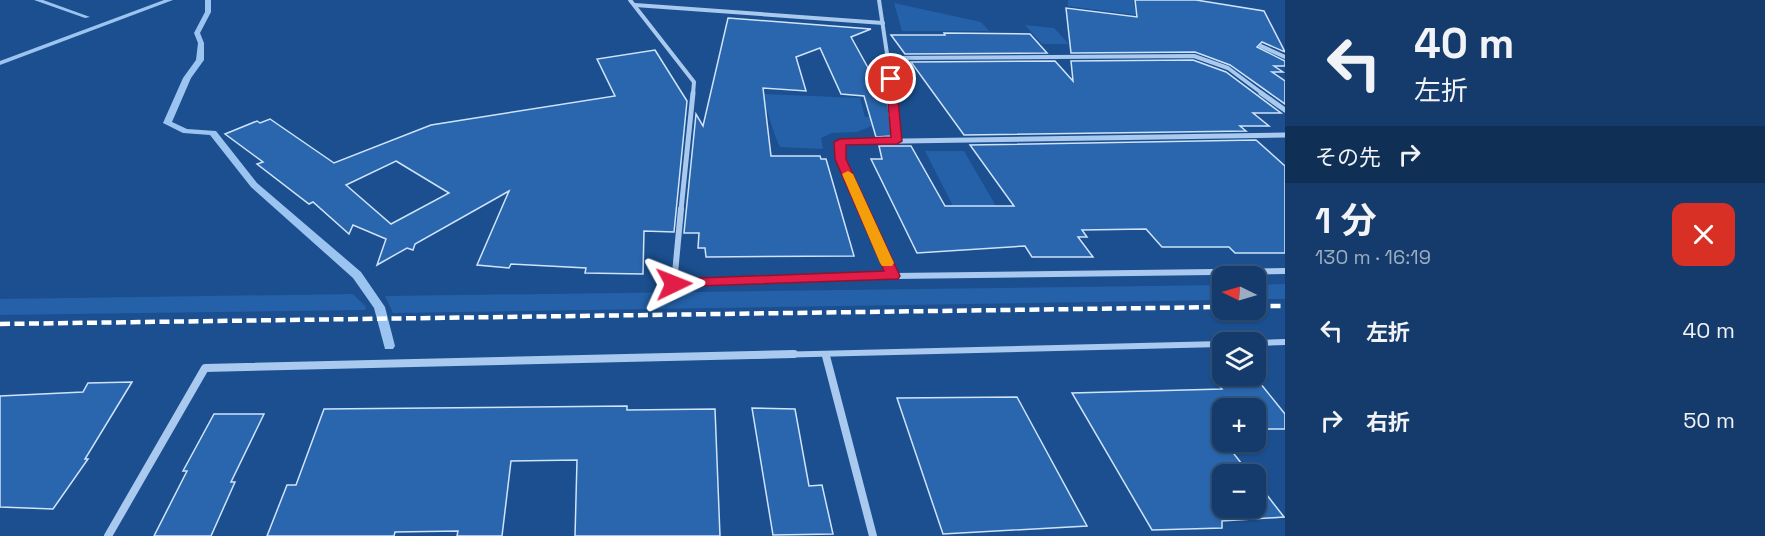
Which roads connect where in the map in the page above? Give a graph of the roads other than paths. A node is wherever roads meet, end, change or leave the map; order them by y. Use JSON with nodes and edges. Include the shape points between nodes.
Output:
{"nodes":[{"id":1,"x":630,"y":0,"type":"edge"},
{"id":2,"x":879,"y":0,"type":"edge"},
{"id":3,"x":635,"y":4,"type":"junction"},
{"id":4,"x":883,"y":23,"type":"junction"},
{"id":5,"x":1261,"y":46,"type":"dead end"},
{"id":6,"x":1285,"y":57,"type":"edge"},
{"id":7,"x":889,"y":58,"type":"junction"},
{"id":8,"x":1285,"y":110,"type":"edge"},
{"id":9,"x":1285,"y":135,"type":"edge"},
{"id":10,"x":897,"y":141,"type":"junction"},
{"id":11,"x":1285,"y":271,"type":"edge"},
{"id":12,"x":893,"y":276,"type":"junction"},
{"id":13,"x":1285,"y":342,"type":"edge"},
{"id":14,"x":1266,"y":343,"type":"edge"},
{"id":15,"x":1212,"y":344,"type":"edge"},
{"id":16,"x":826,"y":356,"type":"junction"},
{"id":17,"x":108,"y":536,"type":"edge"},
{"id":18,"x":873,"y":536,"type":"edge"}],
"edges":[{"from":1,"to":3,"type":"street"},
{"from":2,"to":4,"type":"street"},
{"from":3,"to":4,"type":"street"},
{"from":3,"to":12,"type":"street","via":[[694,82],[674,284]]},
{"from":4,"to":7,"type":"street"},
{"from":5,"to":6,"type":"street"},
{"from":7,"to":8,"type":"street","via":[[1194,56],[1228,68]]},
{"from":7,"to":10,"type":"street"},
{"from":9,"to":10,"type":"street"},
{"from":10,"to":12,"type":"street","via":[[840,142],[841,159]]},
{"from":11,"to":12,"type":"street"},
{"from":13,"to":14,"type":"street"},
{"from":15,"to":16,"type":"street"},
{"from":16,"to":17,"type":"street","via":[[205,368]]},
{"from":16,"to":18,"type":"street"}]}
